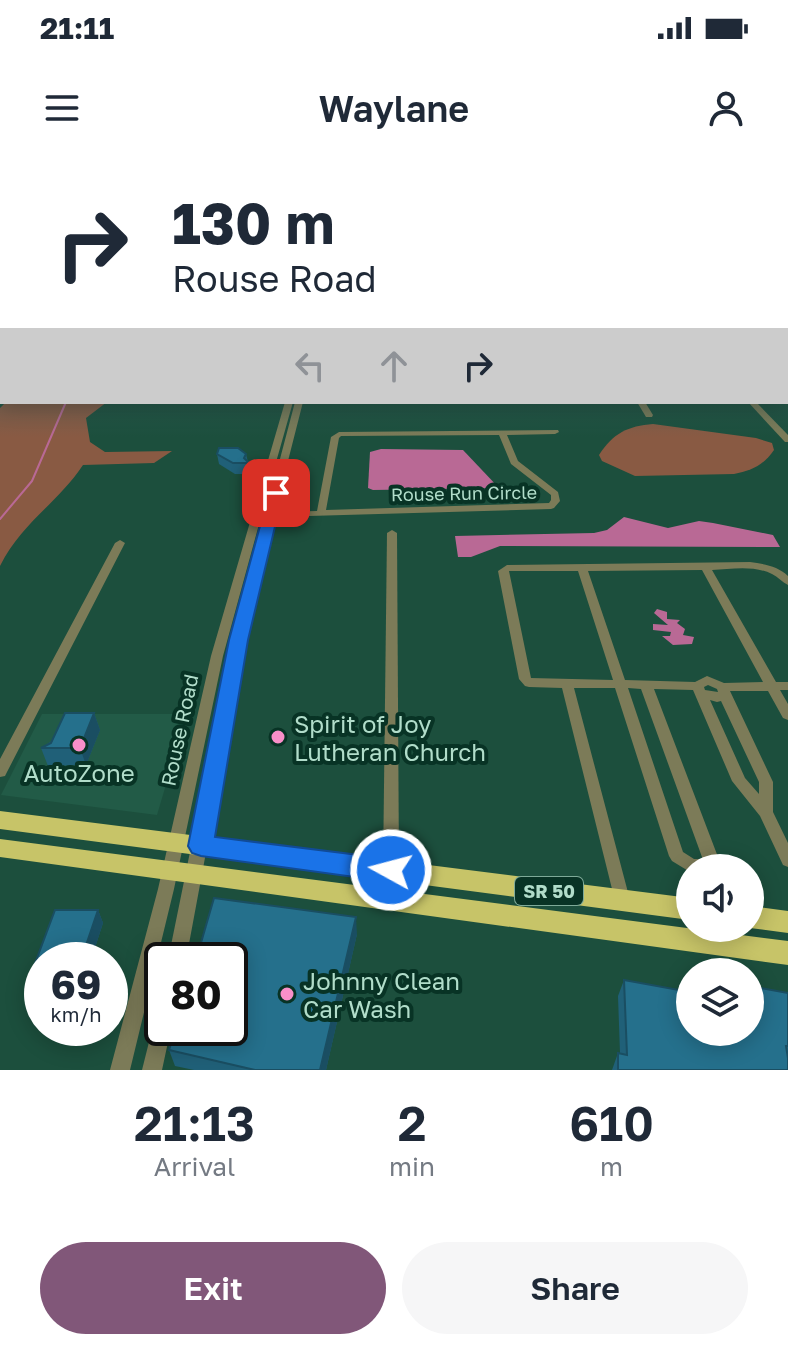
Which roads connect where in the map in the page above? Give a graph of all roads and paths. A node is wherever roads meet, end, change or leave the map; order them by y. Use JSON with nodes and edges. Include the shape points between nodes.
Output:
{"nodes":[{"id":1,"x":289,"y":404,"type":"edge"},
{"id":2,"x":298,"y":404,"type":"edge"},
{"id":3,"x":642,"y":404,"type":"edge"},
{"id":4,"x":754,"y":404,"type":"edge"},
{"id":5,"x":649,"y":415,"type":"dead end"},
{"id":6,"x":502,"y":432,"type":"junction"},
{"id":7,"x":555,"y":432,"type":"dead end"},
{"id":8,"x":788,"y":440,"type":"edge"},
{"id":9,"x":265,"y":512,"type":"junction"},
{"id":10,"x":321,"y":512,"type":"junction"},
{"id":11,"x":392,"y":533,"type":"dead end"},
{"id":12,"x":120,"y":543,"type":"dead end"},
{"id":13,"x":705,"y":567,"type":"junction"},
{"id":14,"x":582,"y":568,"type":"junction"},
{"id":15,"x":788,"y":582,"type":"edge"},
{"id":16,"x":567,"y":684,"type":"junction"},
{"id":17,"x":620,"y":684,"type":"junction"},
{"id":18,"x":646,"y":685,"type":"junction"},
{"id":19,"x":772,"y":686,"type":"junction"},
{"id":20,"x":788,"y":686,"type":"edge"},
{"id":21,"x":699,"y":690,"type":"junction"},
{"id":22,"x":723,"y":690,"type":"junction"},
{"id":23,"x":788,"y":715,"type":"edge"},
{"id":24,"x":0,"y":772,"type":"edge"},
{"id":25,"x":766,"y":812,"type":"junction"},
{"id":26,"x":0,"y":820,"type":"edge"},
{"id":27,"x":177,"y":843,"type":"junction"},
{"id":28,"x":201,"y":846,"type":"junction"},
{"id":29,"x":0,"y":848,"type":"edge"},
{"id":30,"x":788,"y":860,"type":"edge"},
{"id":31,"x":391,"y":870,"type":"junction"},
{"id":32,"x":170,"y":871,"type":"junction"},
{"id":33,"x":195,"y":874,"type":"junction"},
{"id":34,"x":622,"y":900,"type":"junction"},
{"id":35,"x":676,"y":907,"type":"edge"},
{"id":36,"x":764,"y":919,"type":"edge"},
{"id":37,"x":788,"y":922,"type":"edge"},
{"id":38,"x":181,"y":942,"type":"edge"},
{"id":39,"x":788,"y":953,"type":"edge"},
{"id":40,"x":157,"y":1046,"type":"edge"},
{"id":41,"x":120,"y":1070,"type":"edge"},
{"id":42,"x":152,"y":1070,"type":"edge"}],
"edges":[{"from":1,"to":9,"type":"street","name":"Rouse Road"},
{"from":2,"to":9,"type":"street","name":"Rouse Road"},
{"from":3,"to":5,"type":"street"},
{"from":4,"to":8,"type":"street"},
{"from":6,"to":7,"type":"street"},
{"from":6,"to":10,"type":"street","via":[[339,434]]},
{"from":6,"to":10,"type":"street","name":"Rouse Run Circle","via":[[514,462],[555,494],[551,506]]},
{"from":9,"to":10,"type":"street","name":"Rouse Run Circle"},
{"from":9,"to":27,"type":"street","name":"Rouse Road","via":[[217,656]]},
{"from":9,"to":28,"type":"street","name":"Rouse Road"},
{"from":11,"to":31,"type":"street"},
{"from":12,"to":24,"type":"street"},
{"from":13,"to":14,"type":"street"},
{"from":13,"to":15,"type":"street","via":[[768,567]]},
{"from":13,"to":19,"type":"street"},
{"from":14,"to":16,"type":"street","via":[[503,571],[525,679],[534,685]]},
{"from":14,"to":17,"type":"street"},
{"from":16,"to":17,"type":"street"},
{"from":16,"to":34,"type":"street"},
{"from":17,"to":18,"type":"street"},
{"from":17,"to":18,"type":"street","via":[[677,856],[691,866],[707,866],[710,857]]},
{"from":18,"to":21,"type":"street"},
{"from":19,"to":20,"type":"street"},
{"from":19,"to":22,"type":"street"},
{"from":19,"to":23,"type":"street"},
{"from":21,"to":22,"type":"street","via":[[711,698]]},
{"from":21,"to":25,"type":"street","via":[[739,781]]},
{"from":22,"to":25,"type":"street","via":[[766,782]]},
{"from":25,"to":30,"type":"street"},
{"from":26,"to":27,"type":"highway","number":"SR 50"},
{"from":27,"to":28,"type":"highway","number":"SR 50"},
{"from":27,"to":32,"type":"street","name":"Rouse Road"},
{"from":28,"to":31,"type":"highway","number":"SR 50"},
{"from":28,"to":33,"type":"street","name":"Rouse Road"},
{"from":29,"to":32,"type":"highway","number":"SR 50"},
{"from":31,"to":34,"type":"highway","number":"SR 50"},
{"from":32,"to":33,"type":"highway","number":"SR 50"},
{"from":32,"to":41,"type":"street","name":"Rouse Road"},
{"from":33,"to":38,"type":"street","name":"Rouse Road"},
{"from":33,"to":39,"type":"highway","number":"SR 50"},
{"from":34,"to":35,"type":"highway","number":"SR 50"},
{"from":36,"to":37,"type":"highway"},
{"from":40,"to":42,"type":"street"}]}
